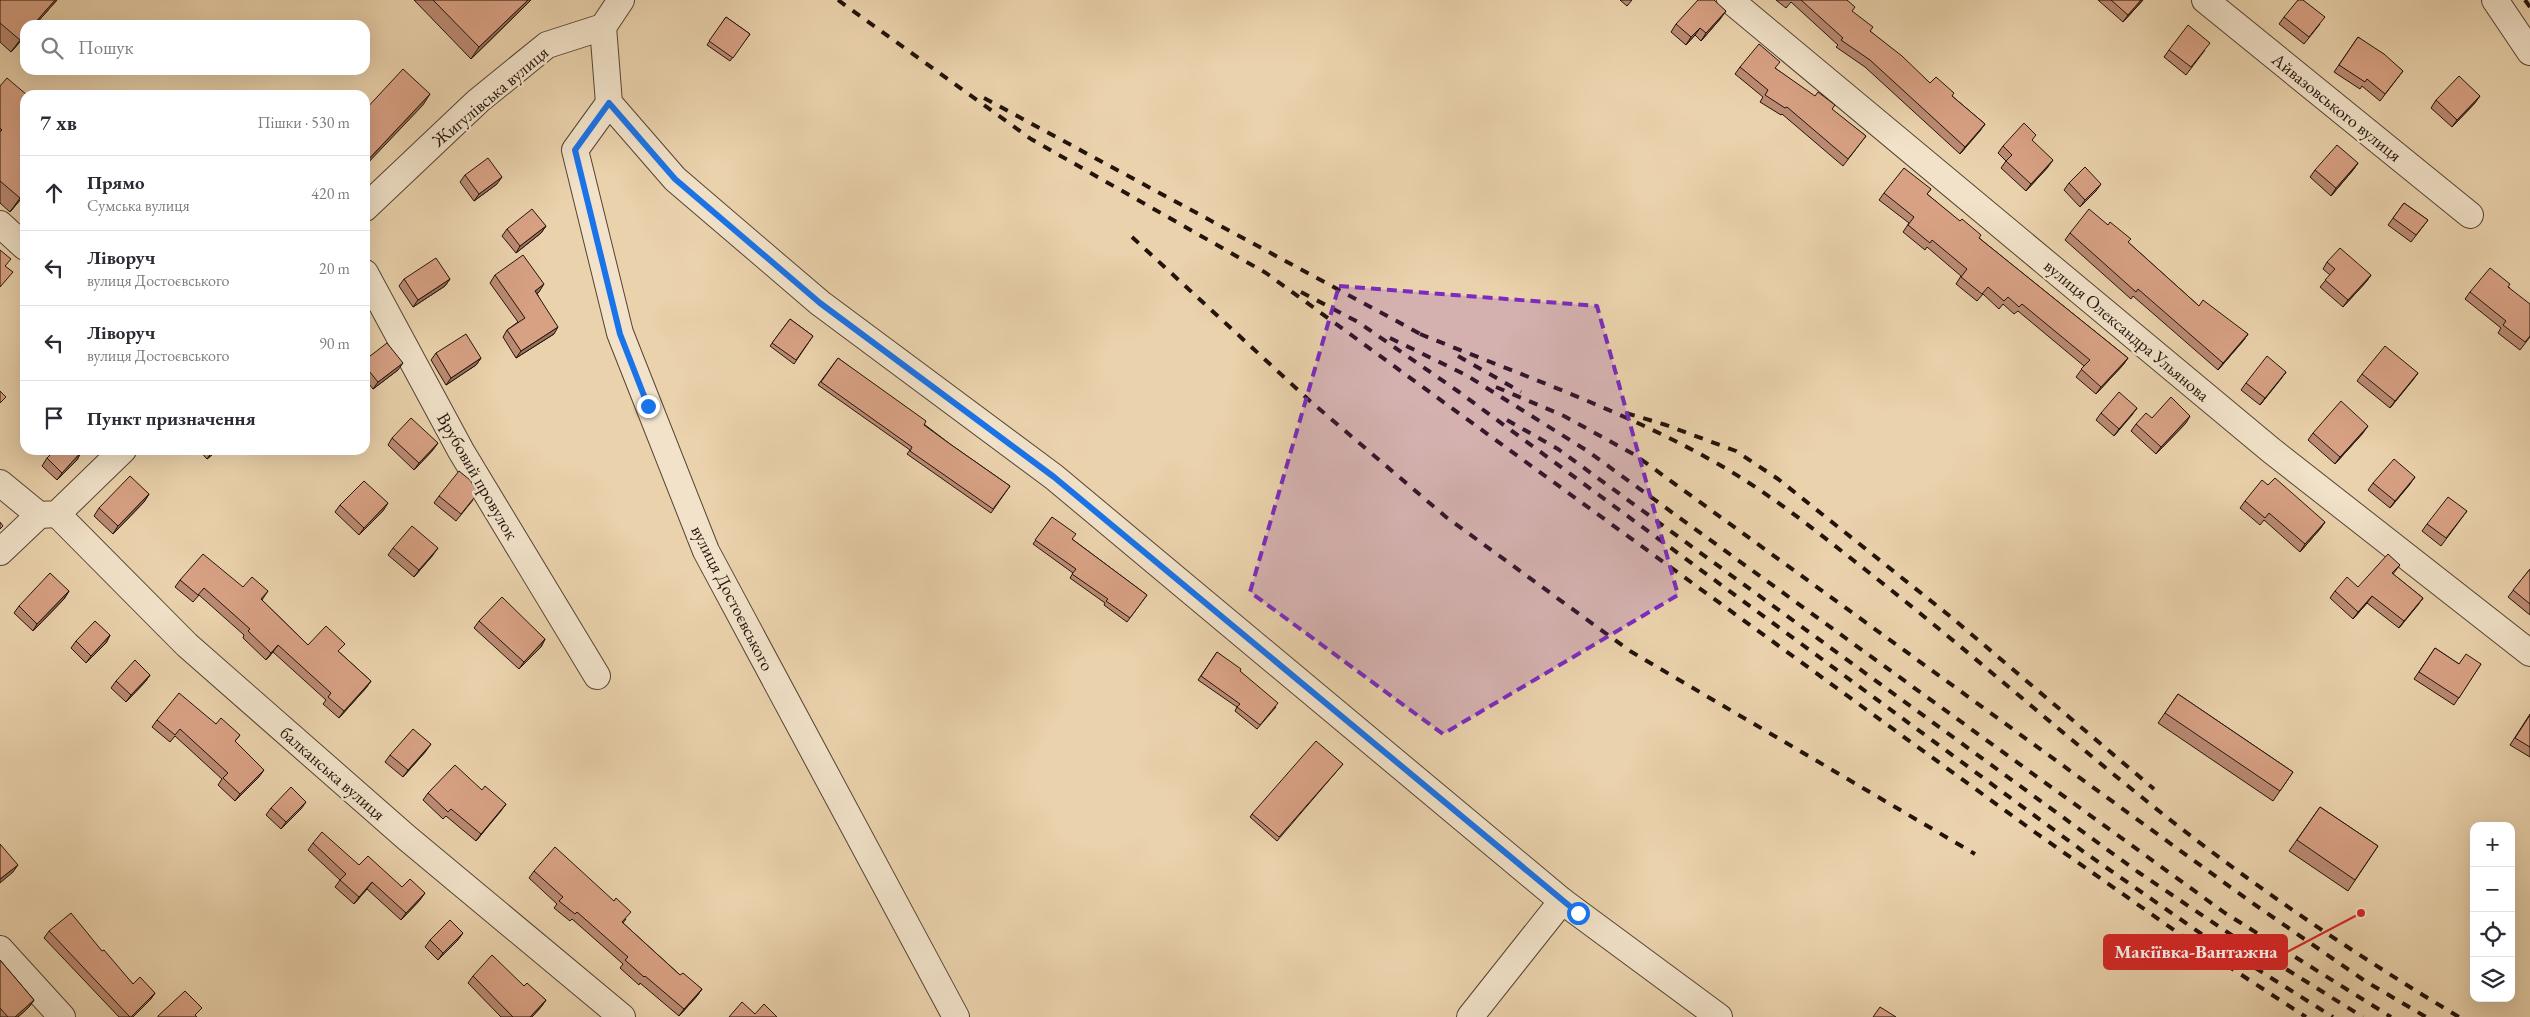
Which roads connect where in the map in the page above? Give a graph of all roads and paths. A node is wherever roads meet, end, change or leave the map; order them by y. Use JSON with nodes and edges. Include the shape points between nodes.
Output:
{"nodes":[{"id":1,"x":621,"y":0,"type":"edge"},
{"id":2,"x":1730,"y":0,"type":"edge"},
{"id":3,"x":2205,"y":0,"type":"edge"},
{"id":4,"x":2495,"y":0,"type":"edge"},
{"id":5,"x":603,"y":27,"type":"junction"},
{"id":6,"x":2530,"y":52,"type":"edge"},
{"id":7,"x":609,"y":103,"type":"junction"},
{"id":8,"x":370,"y":203,"type":"edge"},
{"id":9,"x":2470,"y":215,"type":"dead end"},
{"id":10,"x":0,"y":224,"type":"edge"},
{"id":11,"x":20,"y":242,"type":"edge"},
{"id":12,"x":370,"y":282,"type":"edge"},
{"id":13,"x":117,"y":455,"type":"edge"},
{"id":14,"x":0,"y":482,"type":"edge"},
{"id":15,"x":48,"y":515,"type":"junction"},
{"id":16,"x":0,"y":552,"type":"edge"},
{"id":17,"x":2530,"y":653,"type":"edge"},
{"id":18,"x":596,"y":676,"type":"dead end"},
{"id":19,"x":1562,"y":901,"type":"junction"},
{"id":20,"x":0,"y":949,"type":"edge"},
{"id":21,"x":62,"y":1017,"type":"edge"},
{"id":22,"x":622,"y":1017,"type":"edge"},
{"id":23,"x":956,"y":1017,"type":"edge"},
{"id":24,"x":1470,"y":1017,"type":"edge"},
{"id":25,"x":1719,"y":1017,"type":"edge"}],
"edges":[{"from":1,"to":5,"type":"street"},
{"from":2,"to":17,"type":"street","name":"вулиця Олександра Ульянова","via":[[2272,451]]},
{"from":3,"to":9,"type":"street","name":"Айвазовського вулиця"},
{"from":4,"to":6,"type":"street"},
{"from":5,"to":7,"type":"street"},
{"from":5,"to":8,"type":"street","name":"Жигулівська вулиця","via":[[548,46],[478,102]]},
{"from":7,"to":19,"type":"street","via":[[675,179],[820,303],[1054,477]]},
{"from":7,"to":23,"type":"street","name":"вулиця Достоєвського","via":[[575,150],[620,334],[706,551]]},
{"from":10,"to":11,"type":"street"},
{"from":12,"to":18,"type":"street","name":"Врубовий провулок","via":[[462,451]]},
{"from":13,"to":15,"type":"street"},
{"from":14,"to":15,"type":"street","name":"балканська вулиця"},
{"from":15,"to":16,"type":"street"},
{"from":15,"to":22,"type":"street","name":"балканська вулиця","via":[[187,645],[407,838]]},
{"from":19,"to":24,"type":"street"},
{"from":19,"to":25,"type":"street"},
{"from":20,"to":21,"type":"street"}]}
